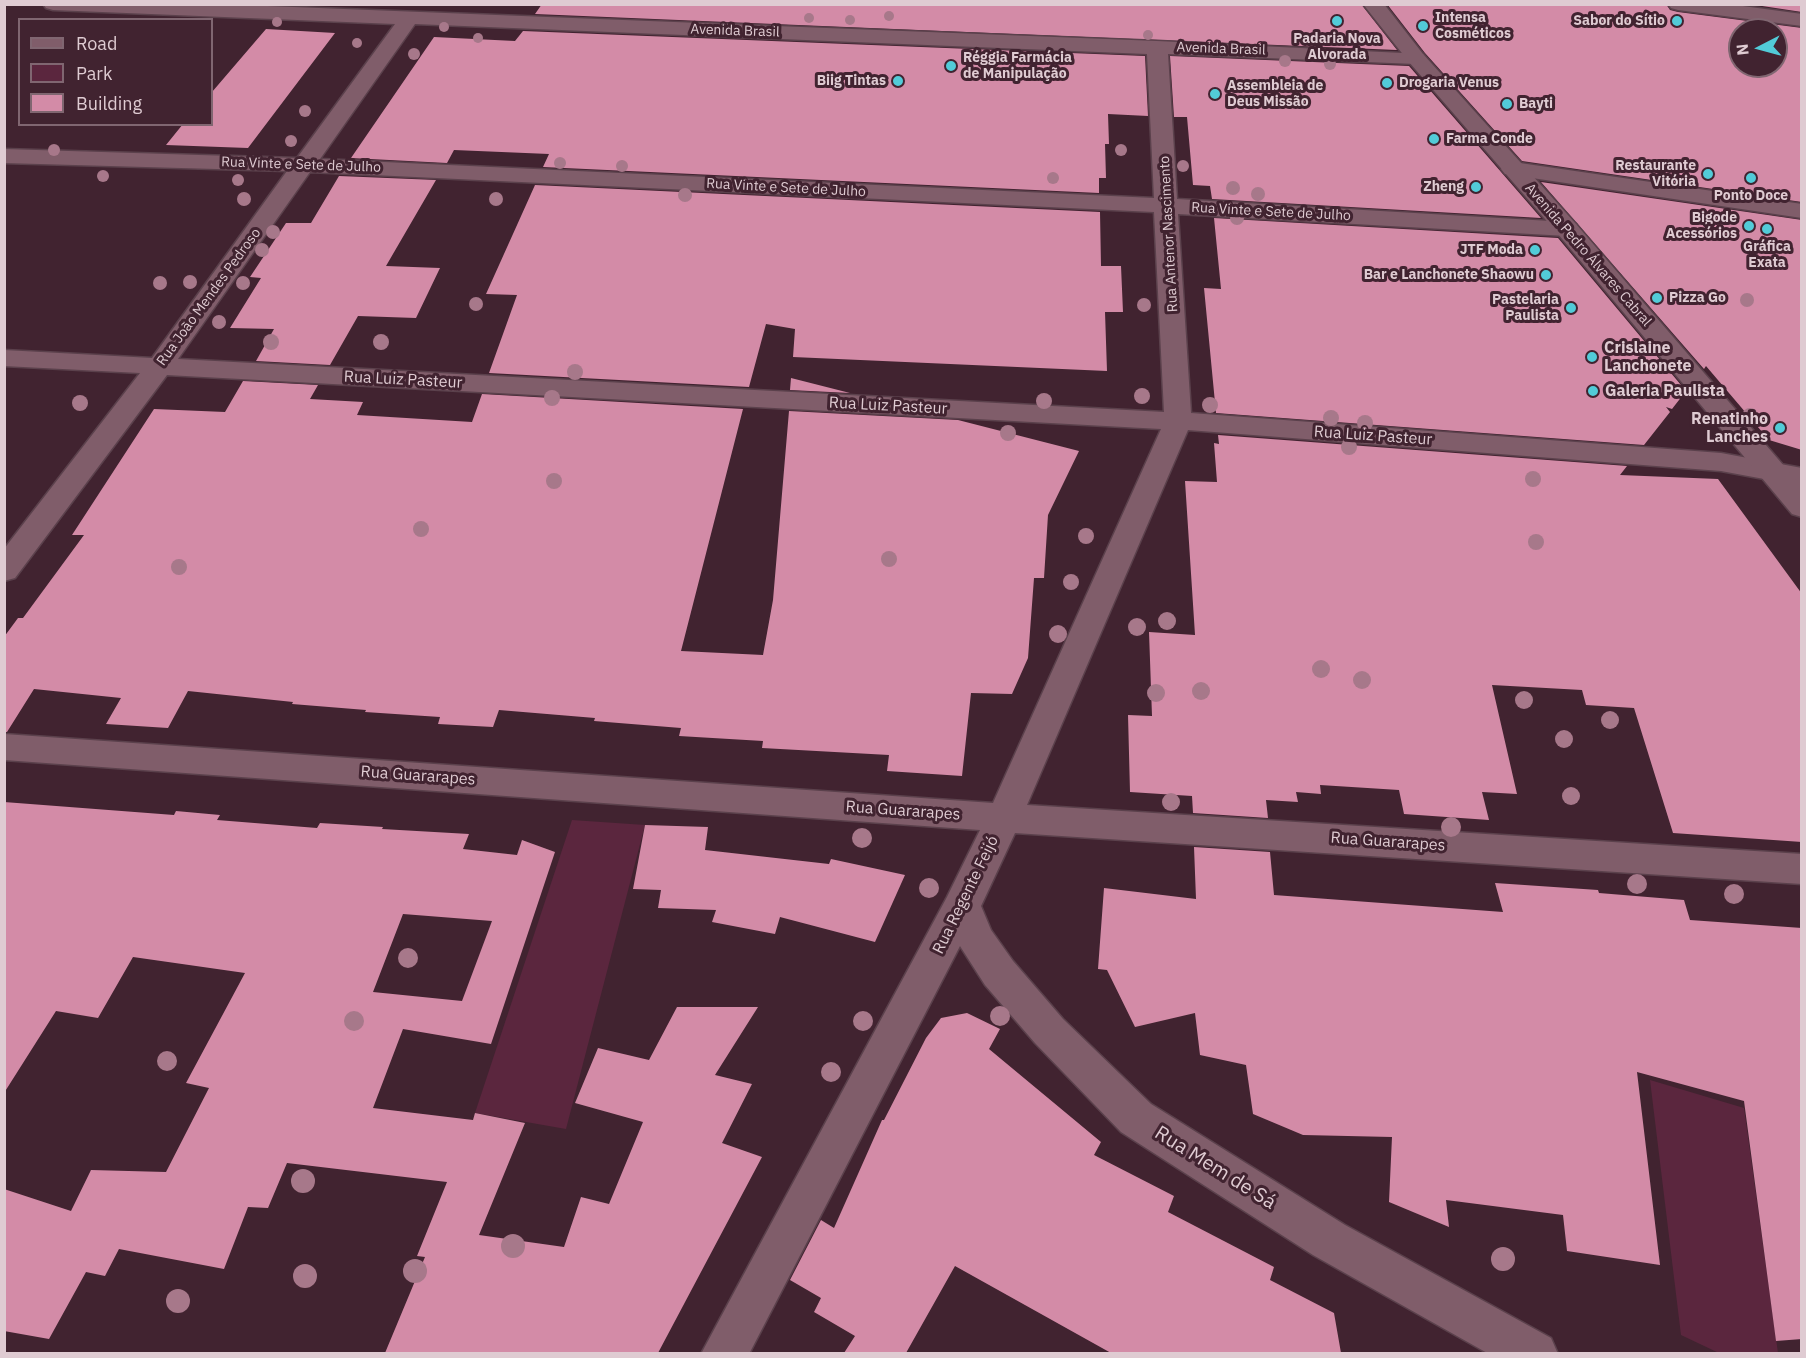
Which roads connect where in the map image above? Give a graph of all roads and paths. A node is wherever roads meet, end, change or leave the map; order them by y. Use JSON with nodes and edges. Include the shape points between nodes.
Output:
{"nodes":[{"id":1,"x":54,"y":4,"type":"edge"},
{"id":2,"x":1373,"y":4,"type":"edge"},
{"id":3,"x":1678,"y":4,"type":"edge"},
{"id":4,"x":255,"y":9,"type":"edge"},
{"id":5,"x":409,"y":18,"type":"junction"},
{"id":6,"x":1802,"y":20,"type":"edge"},
{"id":7,"x":1157,"y":47,"type":"junction"},
{"id":8,"x":1416,"y":58,"type":"junction"},
{"id":9,"x":4,"y":156,"type":"edge"},
{"id":10,"x":304,"y":165,"type":"junction"},
{"id":11,"x":1513,"y":169,"type":"junction"},
{"id":12,"x":1168,"y":206,"type":"junction"},
{"id":13,"x":1802,"y":211,"type":"edge"},
{"id":14,"x":1567,"y":229,"type":"junction"},
{"id":15,"x":4,"y":358,"type":"edge"},
{"id":16,"x":159,"y":367,"type":"junction"},
{"id":17,"x":1178,"y":421,"type":"junction"},
{"id":18,"x":1770,"y":469,"type":"junction"},
{"id":19,"x":1802,"y":477,"type":"edge"},
{"id":20,"x":1802,"y":507,"type":"edge"},
{"id":21,"x":4,"y":572,"type":"edge"},
{"id":22,"x":4,"y":747,"type":"edge"},
{"id":23,"x":1004,"y":818,"type":"junction"},
{"id":24,"x":1802,"y":868,"type":"edge"},
{"id":25,"x":962,"y":906,"type":"junction"},
{"id":26,"x":724,"y":1353,"type":"edge"},
{"id":27,"x":1535,"y":1353,"type":"edge"}],
"edges":[{"from":1,"to":4,"type":"street","name":"Avenida Brasil"},
{"from":2,"to":8,"type":"street","name":"Avenida Pedro Álvares Cabral"},
{"from":3,"to":6,"type":"street"},
{"from":4,"to":5,"type":"street","name":"Avenida Brasil"},
{"from":5,"to":7,"type":"street","name":"Avenida Brasil"},
{"from":5,"to":10,"type":"street","name":"Rua João Mendes Pedroso"},
{"from":7,"to":8,"type":"street","name":"Avenida Brasil"},
{"from":7,"to":12,"type":"street","name":"Rua Antenor Nascimento"},
{"from":8,"to":11,"type":"street","name":"Avenida Pedro Álvares Cabral"},
{"from":9,"to":10,"type":"street","name":"Rua Vinte e Sete de Julho"},
{"from":10,"to":12,"type":"street","name":"Rua Vinte e Sete de Julho"},
{"from":10,"to":16,"type":"street","name":"Rua João Mendes Pedroso"},
{"from":11,"to":13,"type":"street"},
{"from":11,"to":14,"type":"street","name":"Avenida Pedro Álvares Cabral"},
{"from":12,"to":14,"type":"street","name":"Rua Vinte e Sete de Julho"},
{"from":12,"to":17,"type":"street","name":"Rua Antenor Nascimento"},
{"from":14,"to":18,"type":"street","name":"Avenida Pedro Álvares Cabral"},
{"from":15,"to":16,"type":"street","name":"Rua Luiz Pasteur"},
{"from":16,"to":17,"type":"street","name":"Rua Luiz Pasteur"},
{"from":16,"to":21,"type":"street","name":"Rua João Mendes Pedroso"},
{"from":17,"to":18,"type":"street","name":"Rua Luiz Pasteur","via":[[1721,462]]},
{"from":17,"to":23,"type":"street","name":"Rua Regente Feijó"},
{"from":18,"to":19,"type":"street","name":"Rua Luiz Pasteur"},
{"from":18,"to":20,"type":"street","name":"Avenida Pedro Álvares Cabral"},
{"from":22,"to":23,"type":"street","name":"Rua Guararapes"},
{"from":23,"to":24,"type":"street","name":"Rua Guararapes"},
{"from":23,"to":25,"type":"street","name":"Rua Regente Feijó"},
{"from":25,"to":26,"type":"street","name":"Rua Regente Feijó"},
{"from":25,"to":27,"type":"street","name":"Rua Mem de Sá","via":[[976,939],[999,973],[1049,1031],[1136,1118],[1329,1240]]}]}
